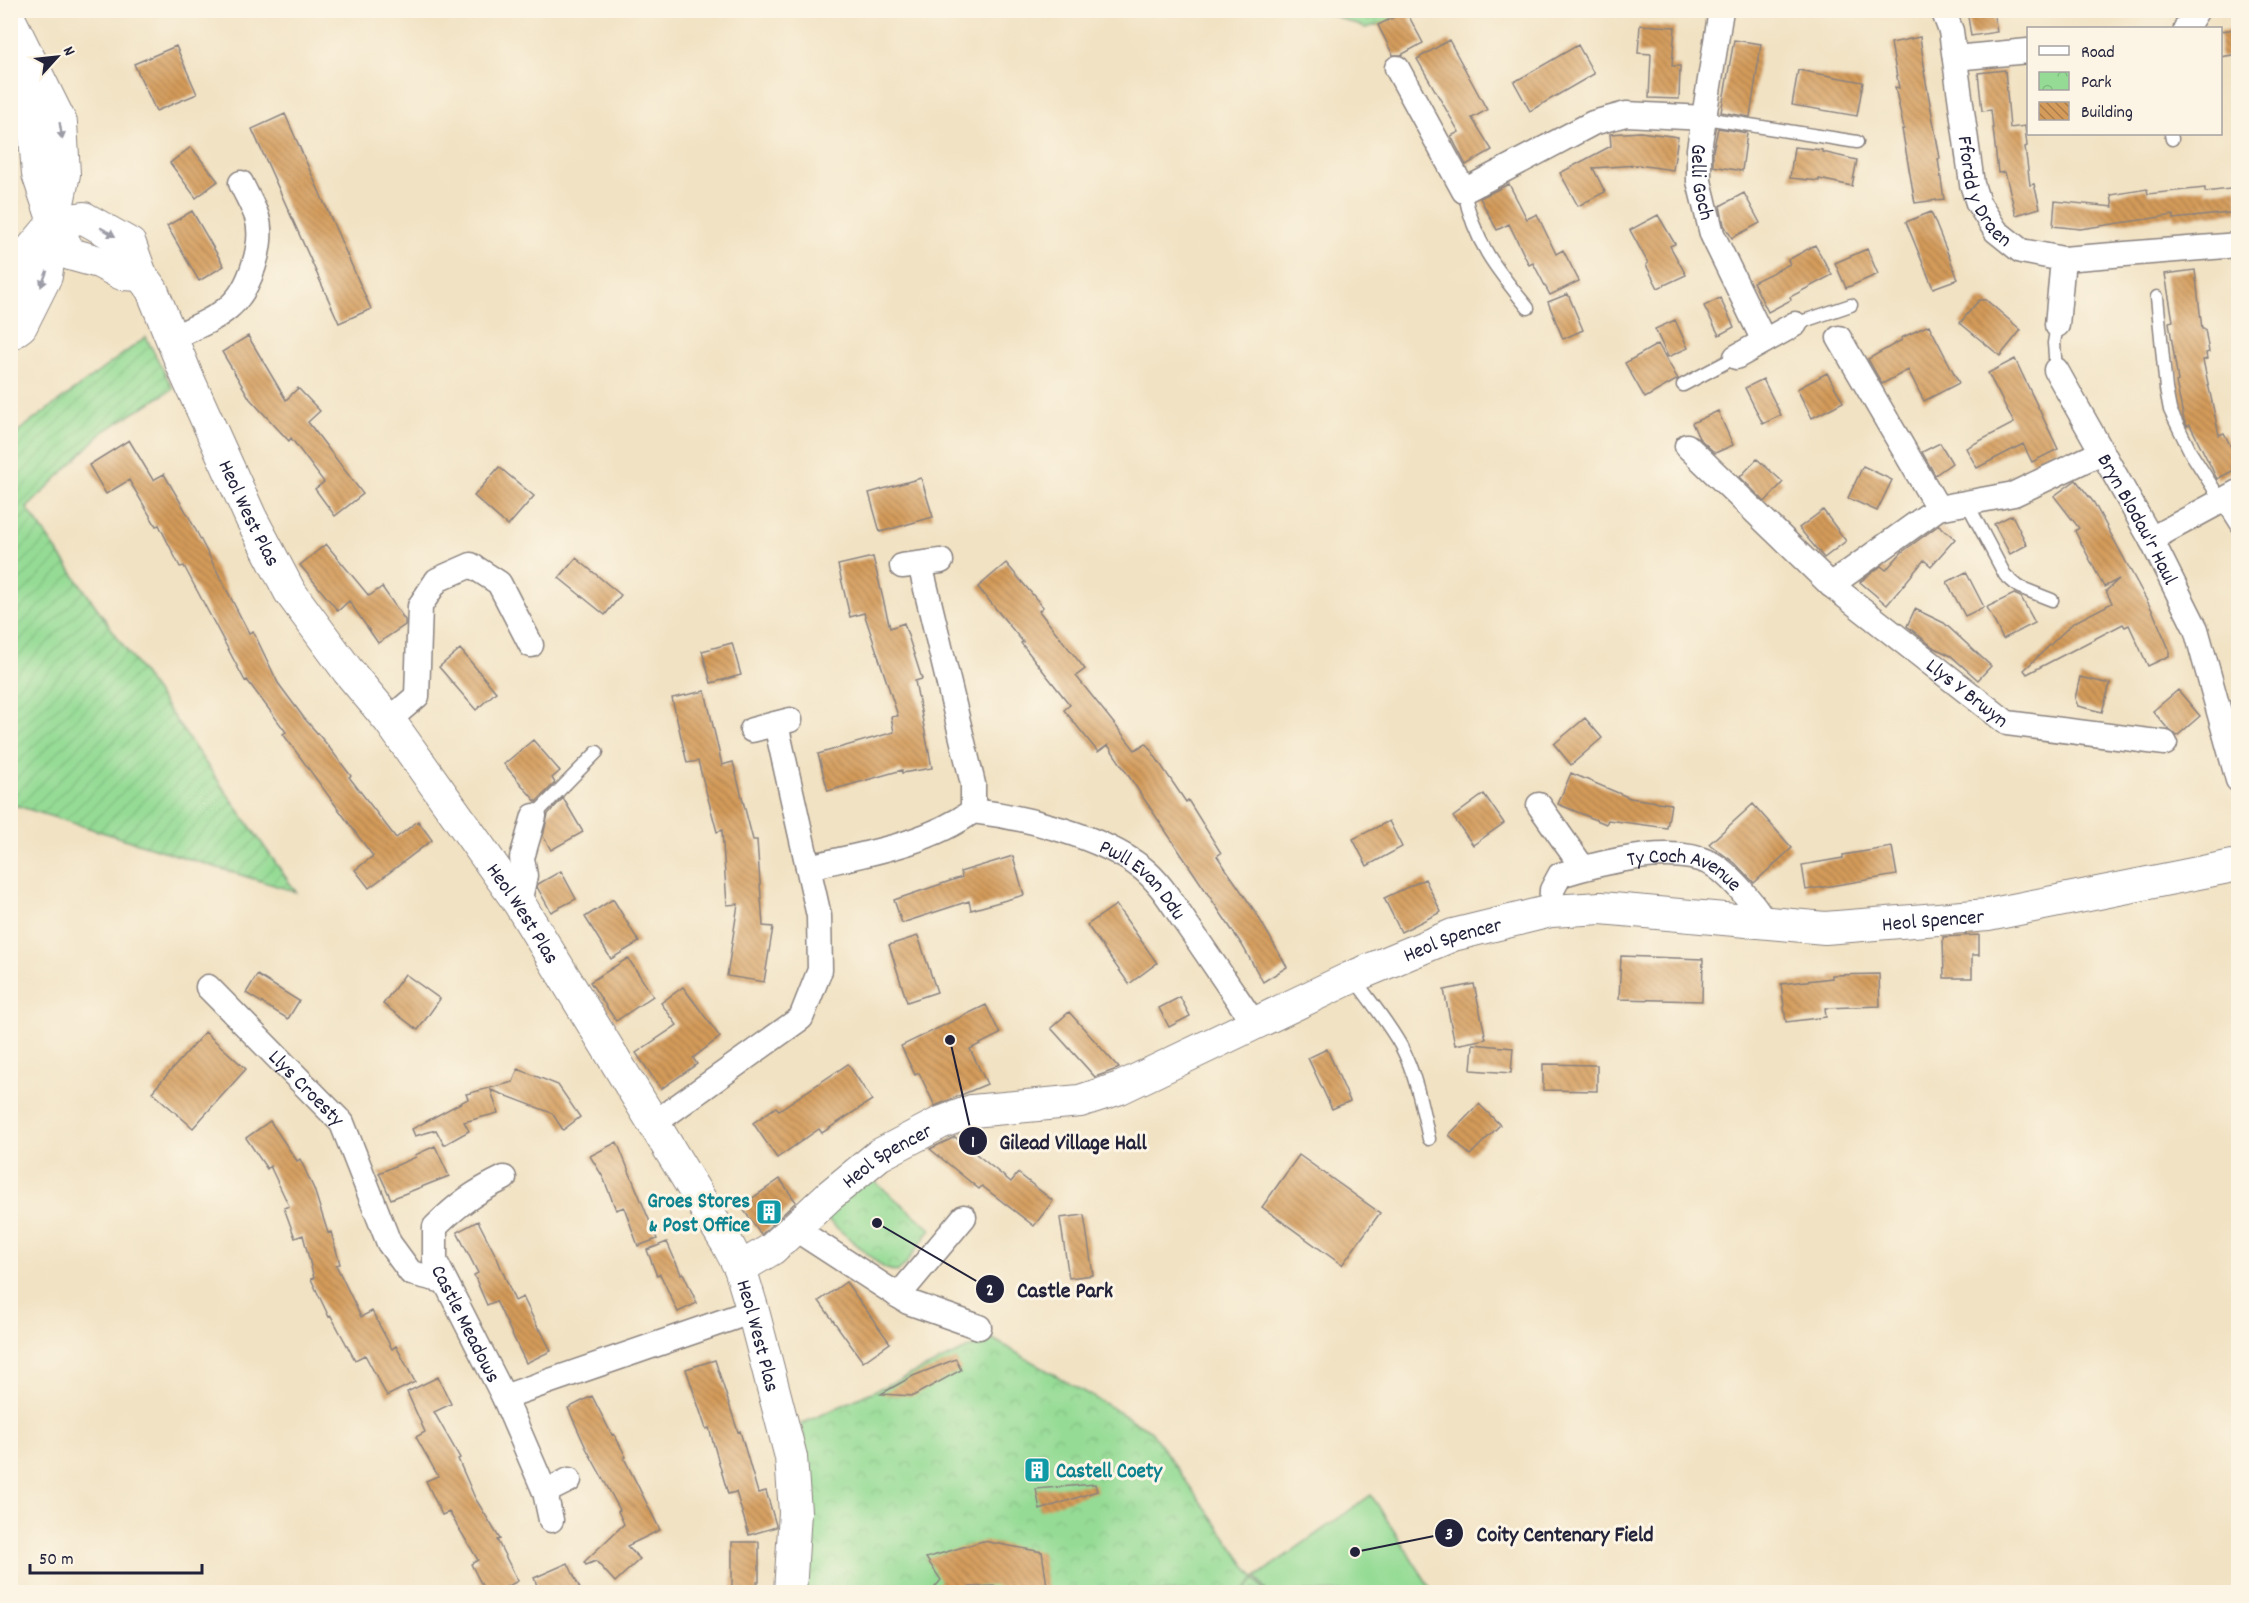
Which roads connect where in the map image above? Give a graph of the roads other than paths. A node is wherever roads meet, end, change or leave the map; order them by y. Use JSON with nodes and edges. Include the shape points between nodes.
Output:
{"nodes":[{"id":1,"x":1721,"y":10,"type":"edge"},
{"id":2,"x":1943,"y":10,"type":"edge"},
{"id":3,"x":2197,"y":10,"type":"edge"},
{"id":4,"x":10,"y":20,"type":"edge"},
{"id":5,"x":2187,"y":27,"type":"edge"},
{"id":6,"x":2027,"y":51,"type":"edge"},
{"id":7,"x":1955,"y":58,"type":"junction"},
{"id":8,"x":1397,"y":68,"type":"dead end"},
{"id":9,"x":1705,"y":118,"type":"junction"},
{"id":10,"x":1857,"y":142,"type":"dead end"},
{"id":11,"x":242,"y":183,"type":"dead end"},
{"id":12,"x":1464,"y":191,"type":"junction"},
{"id":13,"x":54,"y":222,"type":"junction"},
{"id":14,"x":2238,"y":245,"type":"edge"},
{"id":15,"x":2063,"y":259,"type":"junction"},
{"id":16,"x":10,"y":285,"type":"edge"},
{"id":17,"x":2157,"y":297,"type":"dead end"},
{"id":18,"x":1851,"y":305,"type":"dead end"},
{"id":19,"x":1528,"y":308,"type":"dead end"},
{"id":20,"x":1795,"y":324,"type":"joint"},
{"id":21,"x":2056,"y":325,"type":"joint"},
{"id":22,"x":10,"y":334,"type":"edge"},
{"id":23,"x":172,"y":338,"type":"junction"},
{"id":24,"x":1839,"y":338,"type":"dead end"},
{"id":25,"x":1764,"y":341,"type":"junction"},
{"id":26,"x":1736,"y":357,"type":"joint"},
{"id":27,"x":2056,"y":370,"type":"joint"},
{"id":28,"x":1683,"y":385,"type":"dead end"},
{"id":29,"x":1687,"y":446,"type":"dead end"},
{"id":30,"x":2102,"y":452,"type":"junction"},
{"id":31,"x":2230,"y":496,"type":"edge"},
{"id":32,"x":1967,"y":503,"type":"junction"},
{"id":33,"x":1938,"y":508,"type":"junction"},
{"id":34,"x":2238,"y":527,"type":"edge"},
{"id":35,"x":2151,"y":539,"type":"junction"},
{"id":36,"x":921,"y":564,"type":"dead end"},
{"id":37,"x":1831,"y":585,"type":"junction"},
{"id":38,"x":2052,"y":600,"type":"dead end"},
{"id":39,"x":531,"y":645,"type":"dead end"},
{"id":40,"x":389,"y":720,"type":"junction"},
{"id":41,"x":752,"y":730,"type":"dead end"},
{"id":42,"x":2165,"y":743,"type":"dead end"},
{"id":43,"x":597,"y":752,"type":"dead end"},
{"id":44,"x":2238,"y":780,"type":"edge"},
{"id":45,"x":1539,"y":805,"type":"dead end"},
{"id":46,"x":973,"y":811,"type":"junction"},
{"id":47,"x":534,"y":816,"type":"joint"},
{"id":48,"x":2238,"y":864,"type":"edge"},
{"id":49,"x":808,"y":867,"type":"junction"},
{"id":50,"x":1583,"y":868,"type":"junction"},
{"id":51,"x":519,"y":903,"type":"junction"},
{"id":52,"x":1551,"y":911,"type":"junction"},
{"id":53,"x":1767,"y":924,"type":"junction"},
{"id":54,"x":1353,"y":977,"type":"junction"},
{"id":55,"x":208,"y":987,"type":"dead end"},
{"id":56,"x":1255,"y":1025,"type":"junction"},
{"id":57,"x":652,"y":1124,"type":"junction"},
{"id":58,"x":1429,"y":1138,"type":"dead end"},
{"id":59,"x":504,"y":1178,"type":"dead end"},
{"id":60,"x":964,"y":1217,"type":"dead end"},
{"id":61,"x":794,"y":1228,"type":"junction"},
{"id":62,"x":740,"y":1268,"type":"junction"},
{"id":63,"x":444,"y":1281,"type":"junction"},
{"id":64,"x":898,"y":1296,"type":"junction"},
{"id":65,"x":753,"y":1311,"type":"junction"},
{"id":66,"x":979,"y":1327,"type":"dead end"},
{"id":67,"x":504,"y":1397,"type":"junction"},
{"id":68,"x":569,"y":1480,"type":"dead end"},
{"id":69,"x":546,"y":1492,"type":"junction"},
{"id":70,"x":550,"y":1520,"type":"dead end"},
{"id":71,"x":790,"y":1593,"type":"edge"}],
"edges":[{"from":1,"to":9,"type":"street","name":"Gelli Goch"},
{"from":2,"to":7,"type":"street","name":"Ffordd y Draen"},
{"from":3,"to":5,"type":"street"},
{"from":4,"to":13,"type":"street","via":[[61,123],[64,174]]},
{"from":6,"to":7,"type":"street"},
{"from":7,"to":15,"type":"street","name":"Ffordd y Draen","via":[[1978,203],[1996,231],[2021,251]]},
{"from":8,"to":12,"type":"street"},
{"from":9,"to":10,"type":"lane"},
{"from":9,"to":12,"type":"street","via":[[1626,114],[1593,123]]},
{"from":9,"to":25,"type":"street","name":"Gelli Goch","via":[[1699,181],[1712,234]]},
{"from":11,"to":23,"type":"street","via":[[257,219],[259,246],[252,275],[231,306]]},
{"from":12,"to":19,"type":"lane","via":[[1479,239],[1502,277]]},
{"from":13,"to":16,"type":"street","via":[[20,263]]},
{"from":13,"to":22,"type":"street","one_way":true,"via":[[46,276],[21,326]]},
{"from":13,"to":23,"type":"street","name":"Heol West Plas","via":[[70,254],[122,274],[141,274]]},
{"from":14,"to":15,"type":"street","name":"Ffordd y Draen"},
{"from":15,"to":21,"type":"street","name":"Bryn Blodau'r Haul"},
{"from":17,"to":31,"type":"lane","via":[[2170,410],[2191,453]]},
{"from":18,"to":20,"type":"lane"},
{"from":20,"to":25,"type":"street"},
{"from":21,"to":27,"type":"lane","name":"Bryn Blodau'r Haul"},
{"from":23,"to":40,"type":"street","name":"Heol West Plas","via":[[251,518],[290,592]]},
{"from":24,"to":33,"type":"street"},
{"from":25,"to":26,"type":"street"},
{"from":26,"to":28,"type":"lane"},
{"from":27,"to":30,"type":"street","name":"Bryn Blodau'r Haul"},
{"from":29,"to":37,"type":"street","name":"Llys Y Brwyn"},
{"from":30,"to":32,"type":"street","via":[[2014,494]]},
{"from":30,"to":35,"type":"street","name":"Bryn Blodau'r Haul"},
{"from":31,"to":34,"type":"lane"},
{"from":31,"to":35,"type":"street"},
{"from":32,"to":33,"type":"street"},
{"from":32,"to":38,"type":"lane","via":[[2005,574],[2019,586]]},
{"from":33,"to":37,"type":"street"},
{"from":35,"to":44,"type":"street","name":"Bryn Blodau'r Haul","via":[[2196,628]]},
{"from":36,"to":46,"type":"street","via":[[973,784]]},
{"from":37,"to":42,"type":"street","name":"Llys Y Brwyn","via":[[2007,723]]},
{"from":39,"to":40,"type":"street","via":[[500,583],[471,565],[437,580],[420,606],[417,696]]},
{"from":40,"to":51,"type":"street","name":"Heol West Plas"},
{"from":41,"to":49,"type":"street","via":[[783,722]]},
{"from":43,"to":47,"type":"lane"},
{"from":45,"to":50,"type":"street"},
{"from":46,"to":49,"type":"street","via":[[959,821],[882,850]]},
{"from":46,"to":56,"type":"street","name":"Pwll Evan Ddu","via":[[1085,839],[1116,850],[1144,870],[1164,891]]},
{"from":47,"to":51,"type":"street","via":[[522,858],[525,876]]},
{"from":48,"to":53,"type":"street","name":"Heol Spencer","via":[[1988,915],[1825,928]]},
{"from":49,"to":57,"type":"street","via":[[819,916],[820,970],[801,1018]]},
{"from":50,"to":52,"type":"street","name":"Ty Coch Avenue","via":[[1560,875],[1552,890]]},
{"from":50,"to":53,"type":"street","name":"Ty Coch Avenue","via":[[1648,856],[1679,855],[1710,863],[1738,886]]},
{"from":51,"to":57,"type":"street","name":"Heol West Plas"},
{"from":52,"to":53,"type":"street","name":"Heol Spencer","via":[[1601,909]]},
{"from":52,"to":54,"type":"street","name":"Heol Spencer","via":[[1453,935]]},
{"from":54,"to":56,"type":"street","name":"Heol Spencer"},
{"from":54,"to":58,"type":"lane","via":[[1410,1066]]},
{"from":55,"to":63,"type":"street","name":"Llys Croesty","via":[[342,1123],[389,1243],[411,1273]]},
{"from":56,"to":61,"type":"street","name":"Heol Spencer","via":[[1120,1088],[1080,1101],[972,1111],[940,1123],[879,1155]]},
{"from":57,"to":62,"type":"street","name":"Heol West Plas"},
{"from":59,"to":63,"type":"street","name":"Castle Meadows","via":[[456,1206],[435,1227],[435,1261]]},
{"from":60,"to":64,"type":"street"},
{"from":61,"to":62,"type":"street","name":"Heol Spencer","via":[[772,1249]]},
{"from":61,"to":64,"type":"street"},
{"from":62,"to":65,"type":"street","name":"Heol West Plas"},
{"from":63,"to":67,"type":"street","name":"Castle Meadows"},
{"from":64,"to":66,"type":"street"},
{"from":65,"to":67,"type":"street","name":"Castle Meadows"},
{"from":65,"to":71,"type":"street","name":"Heol West Plas","via":[[791,1457],[795,1512]]},
{"from":67,"to":69,"type":"street","name":"Castle Meadows"},
{"from":68,"to":69,"type":"street"},
{"from":69,"to":70,"type":"street","name":"Castle Meadows"}]}
